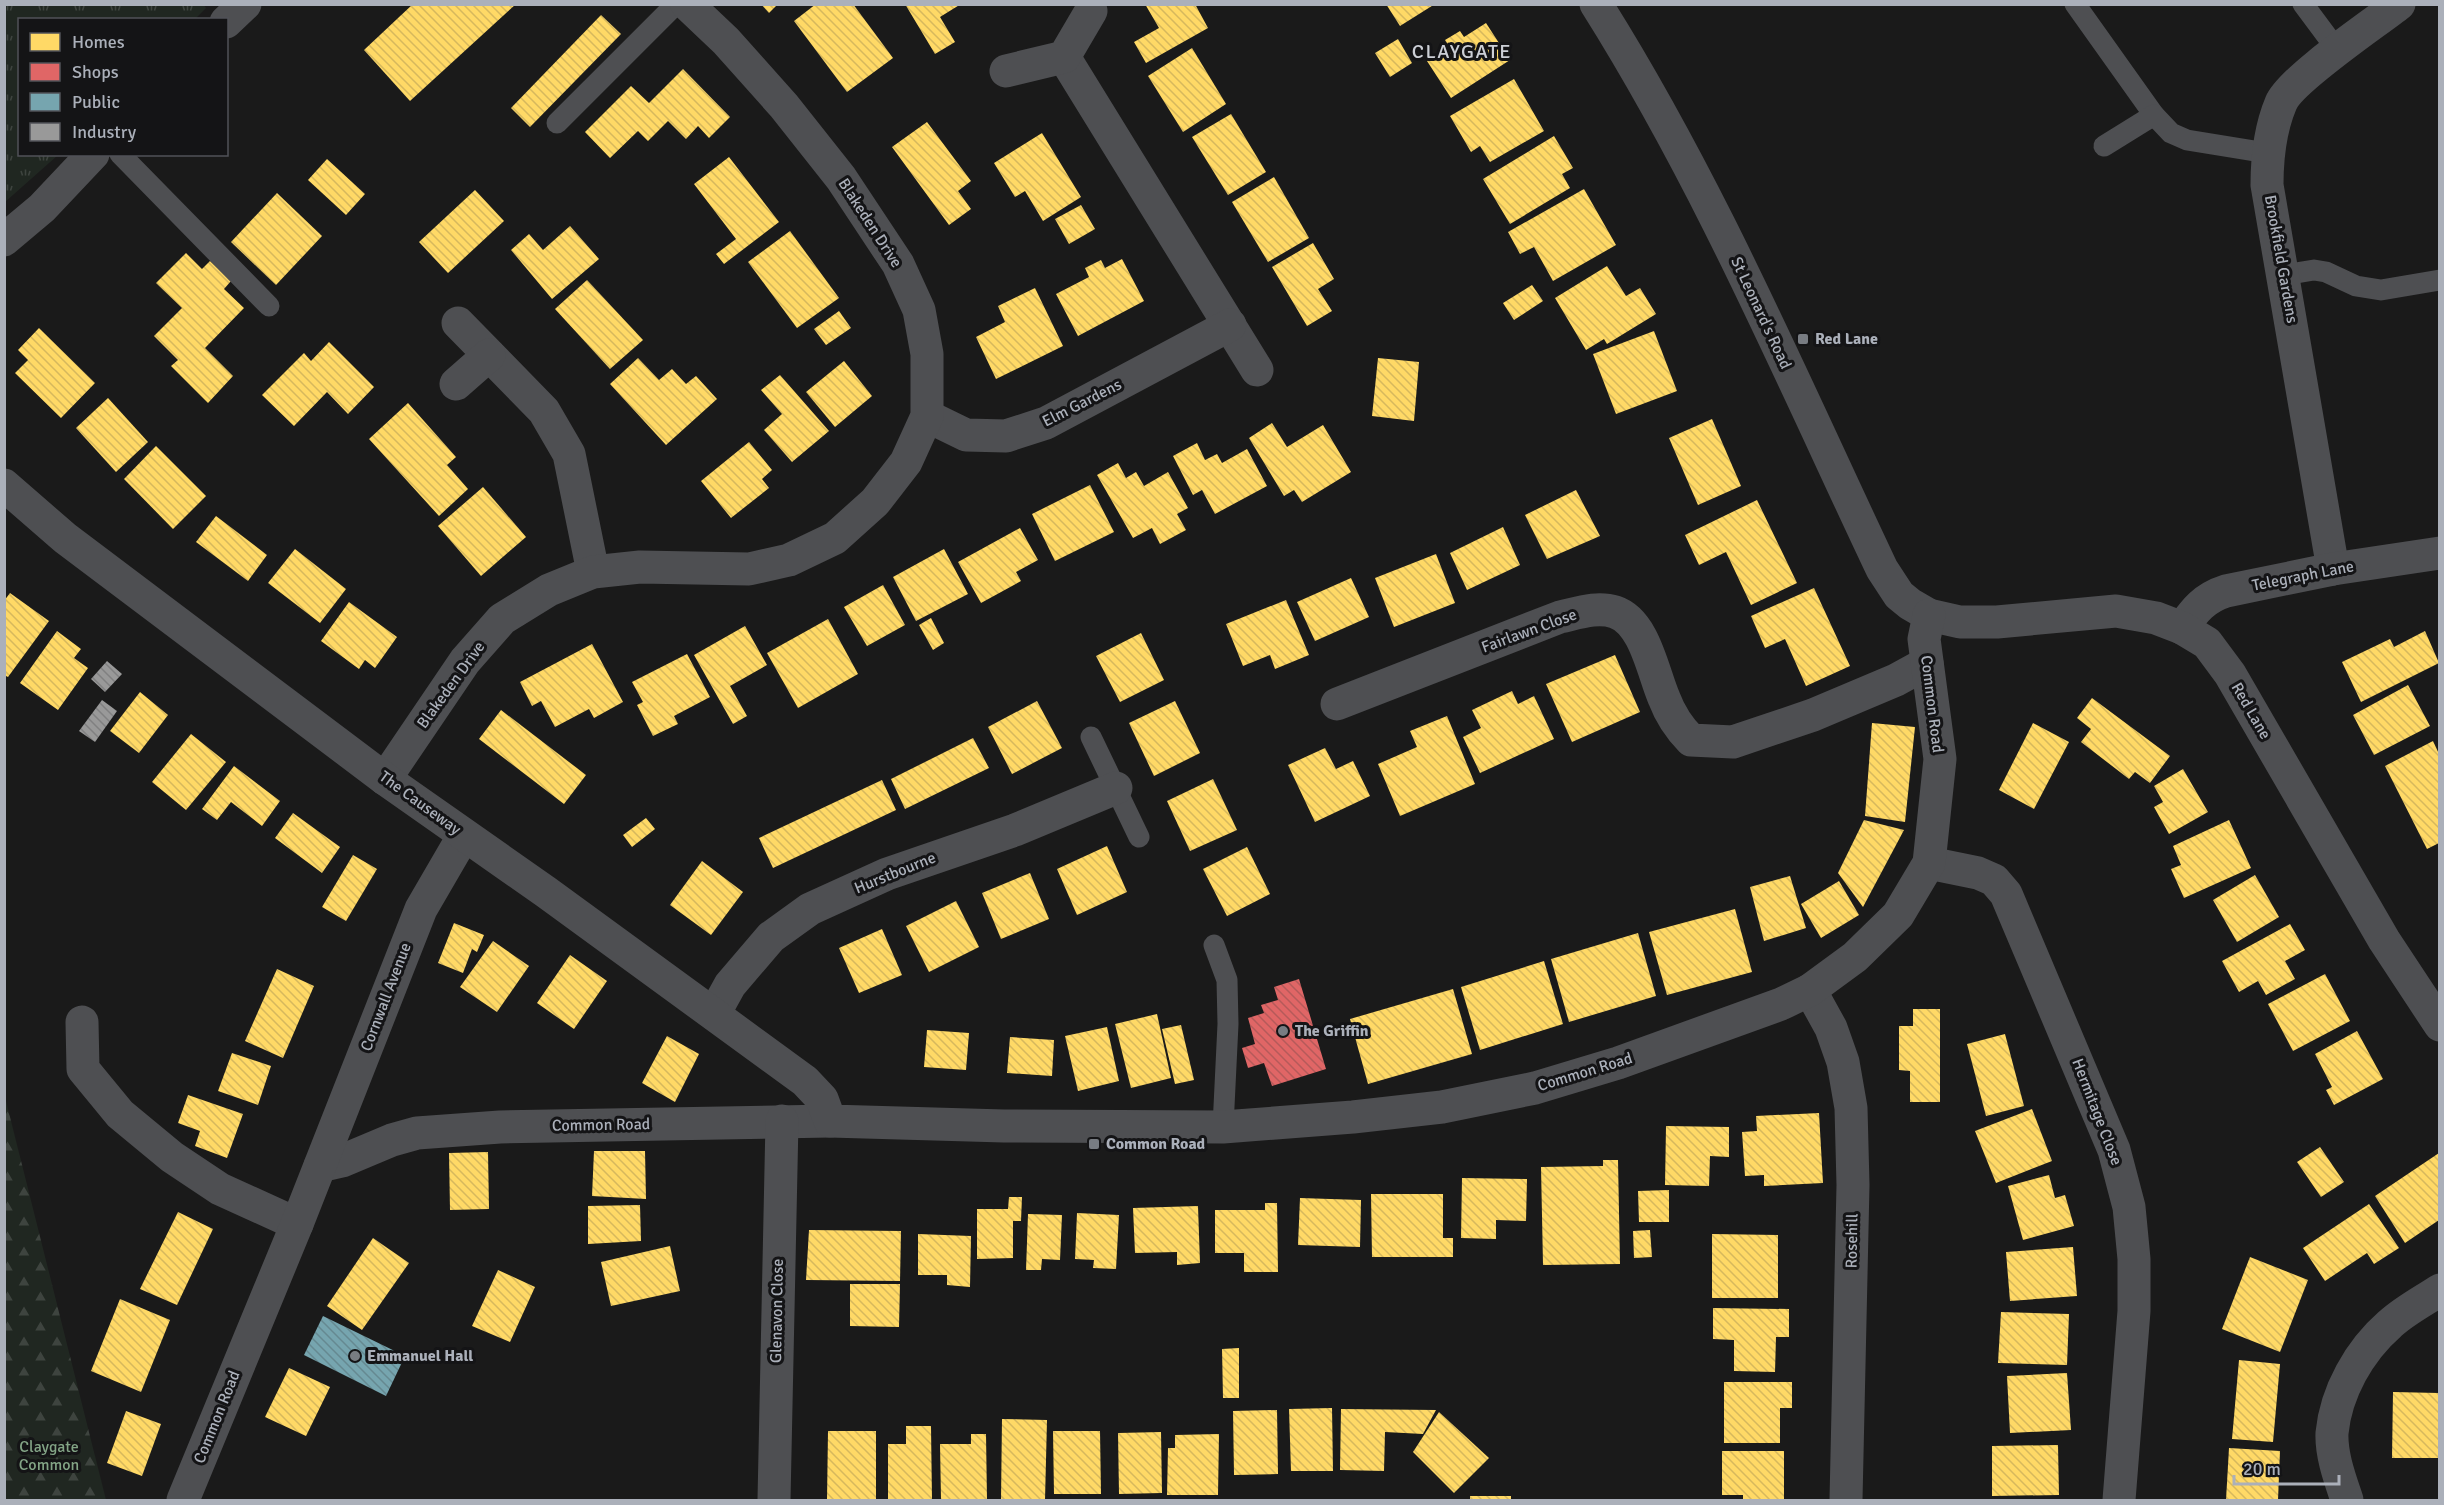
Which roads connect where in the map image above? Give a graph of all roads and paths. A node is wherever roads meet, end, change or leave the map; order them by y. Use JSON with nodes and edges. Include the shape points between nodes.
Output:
{"nodes":[{"id":1,"x":244,"y":4,"type":"edge"},
{"id":2,"x":676,"y":4,"type":"edge"},
{"id":3,"x":687,"y":4,"type":"edge"},
{"id":4,"x":1596,"y":4,"type":"edge"},
{"id":5,"x":2075,"y":4,"type":"edge"},
{"id":6,"x":2303,"y":4,"type":"edge"},
{"id":7,"x":2399,"y":4,"type":"edge"},
{"id":8,"x":1091,"y":11,"type":"dead end"},
{"id":9,"x":228,"y":20,"type":"edge"},
{"id":10,"x":2338,"y":51,"type":"junction"},
{"id":11,"x":1064,"y":57,"type":"junction"},
{"id":12,"x":1006,"y":71,"type":"dead end"},
{"id":13,"x":2154,"y":115,"type":"junction"},
{"id":14,"x":557,"y":123,"type":"dead end"},
{"id":15,"x":2104,"y":146,"type":"dead end"},
{"id":16,"x":2267,"y":153,"type":"junction"},
{"id":17,"x":91,"y":156,"type":"edge"},
{"id":18,"x":122,"y":156,"type":"edge"},
{"id":19,"x":4,"y":240,"type":"edge"},
{"id":20,"x":2283,"y":275,"type":"junction"},
{"id":21,"x":2439,"y":280,"type":"edge"},
{"id":22,"x":269,"y":306,"type":"dead end"},
{"id":23,"x":458,"y":323,"type":"dead end"},
{"id":24,"x":1230,"y":325,"type":"junction"},
{"id":25,"x":489,"y":355,"type":"junction"},
{"id":26,"x":1257,"y":370,"type":"dead end"},
{"id":27,"x":456,"y":384,"type":"dead end"},
{"id":28,"x":927,"y":416,"type":"junction"},
{"id":29,"x":4,"y":485,"type":"edge"},
{"id":30,"x":2439,"y":553,"type":"edge"},
{"id":31,"x":2333,"y":569,"type":"junction"},
{"id":32,"x":593,"y":572,"type":"junction"},
{"id":33,"x":1929,"y":615,"type":"junction"},
{"id":34,"x":2182,"y":628,"type":"junction"},
{"id":35,"x":1927,"y":663,"type":"junction"},
{"id":36,"x":1337,"y":704,"type":"dead end"},
{"id":37,"x":1091,"y":737,"type":"dead end"},
{"id":38,"x":385,"y":778,"type":"junction"},
{"id":39,"x":1116,"y":788,"type":"junction"},
{"id":40,"x":464,"y":835,"type":"junction"},
{"id":41,"x":1139,"y":837,"type":"dead end"},
{"id":42,"x":1929,"y":863,"type":"junction"},
{"id":43,"x":1214,"y":945,"type":"dead end"},
{"id":44,"x":1810,"y":990,"type":"junction"},
{"id":45,"x":714,"y":1014,"type":"junction"},
{"id":46,"x":82,"y":1022,"type":"dead end"},
{"id":47,"x":2439,"y":1025,"type":"edge"},
{"id":48,"x":782,"y":1121,"type":"junction"},
{"id":49,"x":830,"y":1121,"type":"junction"},
{"id":50,"x":1223,"y":1127,"type":"junction"},
{"id":51,"x":320,"y":1166,"type":"junction"},
{"id":52,"x":297,"y":1224,"type":"junction"},
{"id":53,"x":2439,"y":1290,"type":"edge"},
{"id":54,"x":183,"y":1500,"type":"edge"},
{"id":55,"x":774,"y":1500,"type":"edge"},
{"id":56,"x":1846,"y":1500,"type":"edge"},
{"id":57,"x":2119,"y":1500,"type":"edge"},
{"id":58,"x":2347,"y":1500,"type":"edge"}],
"edges":[{"from":1,"to":9,"type":"street"},
{"from":2,"to":14,"type":"lane"},
{"from":3,"to":28,"type":"street","name":"Blakeden Drive","via":[[726,41],[791,115],[841,178],[898,264],[919,310],[927,354]]},
{"from":4,"to":33,"type":"street","name":"St Leonard's Road","via":[[1663,117],[1731,249],[1882,569],[1899,595]]},
{"from":5,"to":13,"type":"lane"},
{"from":6,"to":10,"type":"lane"},
{"from":7,"to":10,"type":"street","name":"Brookfield Gardens"},
{"from":8,"to":11,"type":"street"},
{"from":10,"to":16,"type":"street","name":"Brookfield Gardens","via":[[2282,101]]},
{"from":11,"to":12,"type":"street"},
{"from":11,"to":24,"type":"street"},
{"from":13,"to":15,"type":"lane"},
{"from":13,"to":16,"type":"lane","via":[[2171,133],[2187,140]]},
{"from":16,"to":20,"type":"street","name":"Brookfield Gardens","via":[[2267,185]]},
{"from":17,"to":19,"type":"street","via":[[42,208]]},
{"from":18,"to":22,"type":"lane"},
{"from":20,"to":21,"type":"lane","via":[[2314,270],[2355,286],[2381,290]]},
{"from":20,"to":31,"type":"street","name":"Brookfield Gardens"},
{"from":23,"to":25,"type":"street"},
{"from":24,"to":26,"type":"street"},
{"from":24,"to":28,"type":"street","name":"Elm Gardens","via":[[1046,423],[1006,436],[966,435]]},
{"from":25,"to":27,"type":"street"},
{"from":25,"to":32,"type":"street","via":[[544,411],[569,454]]},
{"from":28,"to":32,"type":"street","name":"Blakeden Drive","via":[[906,462],[875,502],[835,538],[789,561],[749,568],[640,567]]},
{"from":29,"to":38,"type":"street","name":"The Causeway","via":[[65,538]]},
{"from":30,"to":31,"type":"street","name":"Telegraph Lane"},
{"from":31,"to":34,"type":"street","name":"Telegraph Lane","via":[[2213,595],[2199,605]]},
{"from":32,"to":38,"type":"street","name":"Blakeden Drive","via":[[549,590],[502,619],[465,661]]},
{"from":33,"to":34,"type":"street","name":"Red Lane","via":[[1960,622],[1998,622],[2116,611],[2156,618]]},
{"from":33,"to":35,"type":"street","name":"Common Road","via":[[1924,639]]},
{"from":34,"to":47,"type":"street","name":"Red Lane","via":[[2207,643],[2230,674],[2384,940]]},
{"from":35,"to":36,"type":"street","name":"Fairlawn Close","via":[[1813,715],[1733,742],[1691,740],[1664,698],[1649,653],[1633,626],[1616,612],[1590,610],[1560,617]]},
{"from":35,"to":42,"type":"street","name":"Common Road","via":[[1940,759]]},
{"from":37,"to":39,"type":"lane"},
{"from":38,"to":40,"type":"street","name":"The Causeway"},
{"from":39,"to":41,"type":"lane"},
{"from":39,"to":45,"type":"street","name":"Hurstbourne","via":[[1015,830],[887,873],[810,909],[771,936],[730,985]]},
{"from":40,"to":45,"type":"street","name":"The Causeway"},
{"from":40,"to":51,"type":"street","name":"Cornwall Avenue","via":[[421,909]]},
{"from":42,"to":44,"type":"street","name":"Common Road","via":[[1898,915],[1855,957]]},
{"from":42,"to":57,"type":"street","name":"Hermitage Close","via":[[1994,880],[2006,894],[2114,1150],[2129,1207],[2134,1259],[2134,1311]]},
{"from":43,"to":50,"type":"lane","via":[[1227,980]]},
{"from":44,"to":50,"type":"street","name":"Common Road","via":[[1618,1063],[1535,1088],[1442,1107]]},
{"from":44,"to":56,"type":"street","name":"Rosehill","via":[[1834,1036],[1851,1108]]},
{"from":45,"to":49,"type":"street","name":"The Causeway","via":[[805,1081],[822,1099]]},
{"from":46,"to":52,"type":"street","via":[[83,1069],[120,1113],[172,1157],[220,1190]]},
{"from":48,"to":49,"type":"street","name":"Common Road"},
{"from":48,"to":51,"type":"street","name":"Common Road","via":[[500,1127],[417,1133]]},
{"from":48,"to":55,"type":"street","name":"Glenavon Close"},
{"from":49,"to":50,"type":"street","name":"Common Road"},
{"from":51,"to":52,"type":"street","name":"Common Road"},
{"from":52,"to":54,"type":"street","name":"Common Road"},
{"from":53,"to":58,"type":"street","via":[[2390,1324],[2359,1358],[2344,1385],[2332,1433]]}]}
